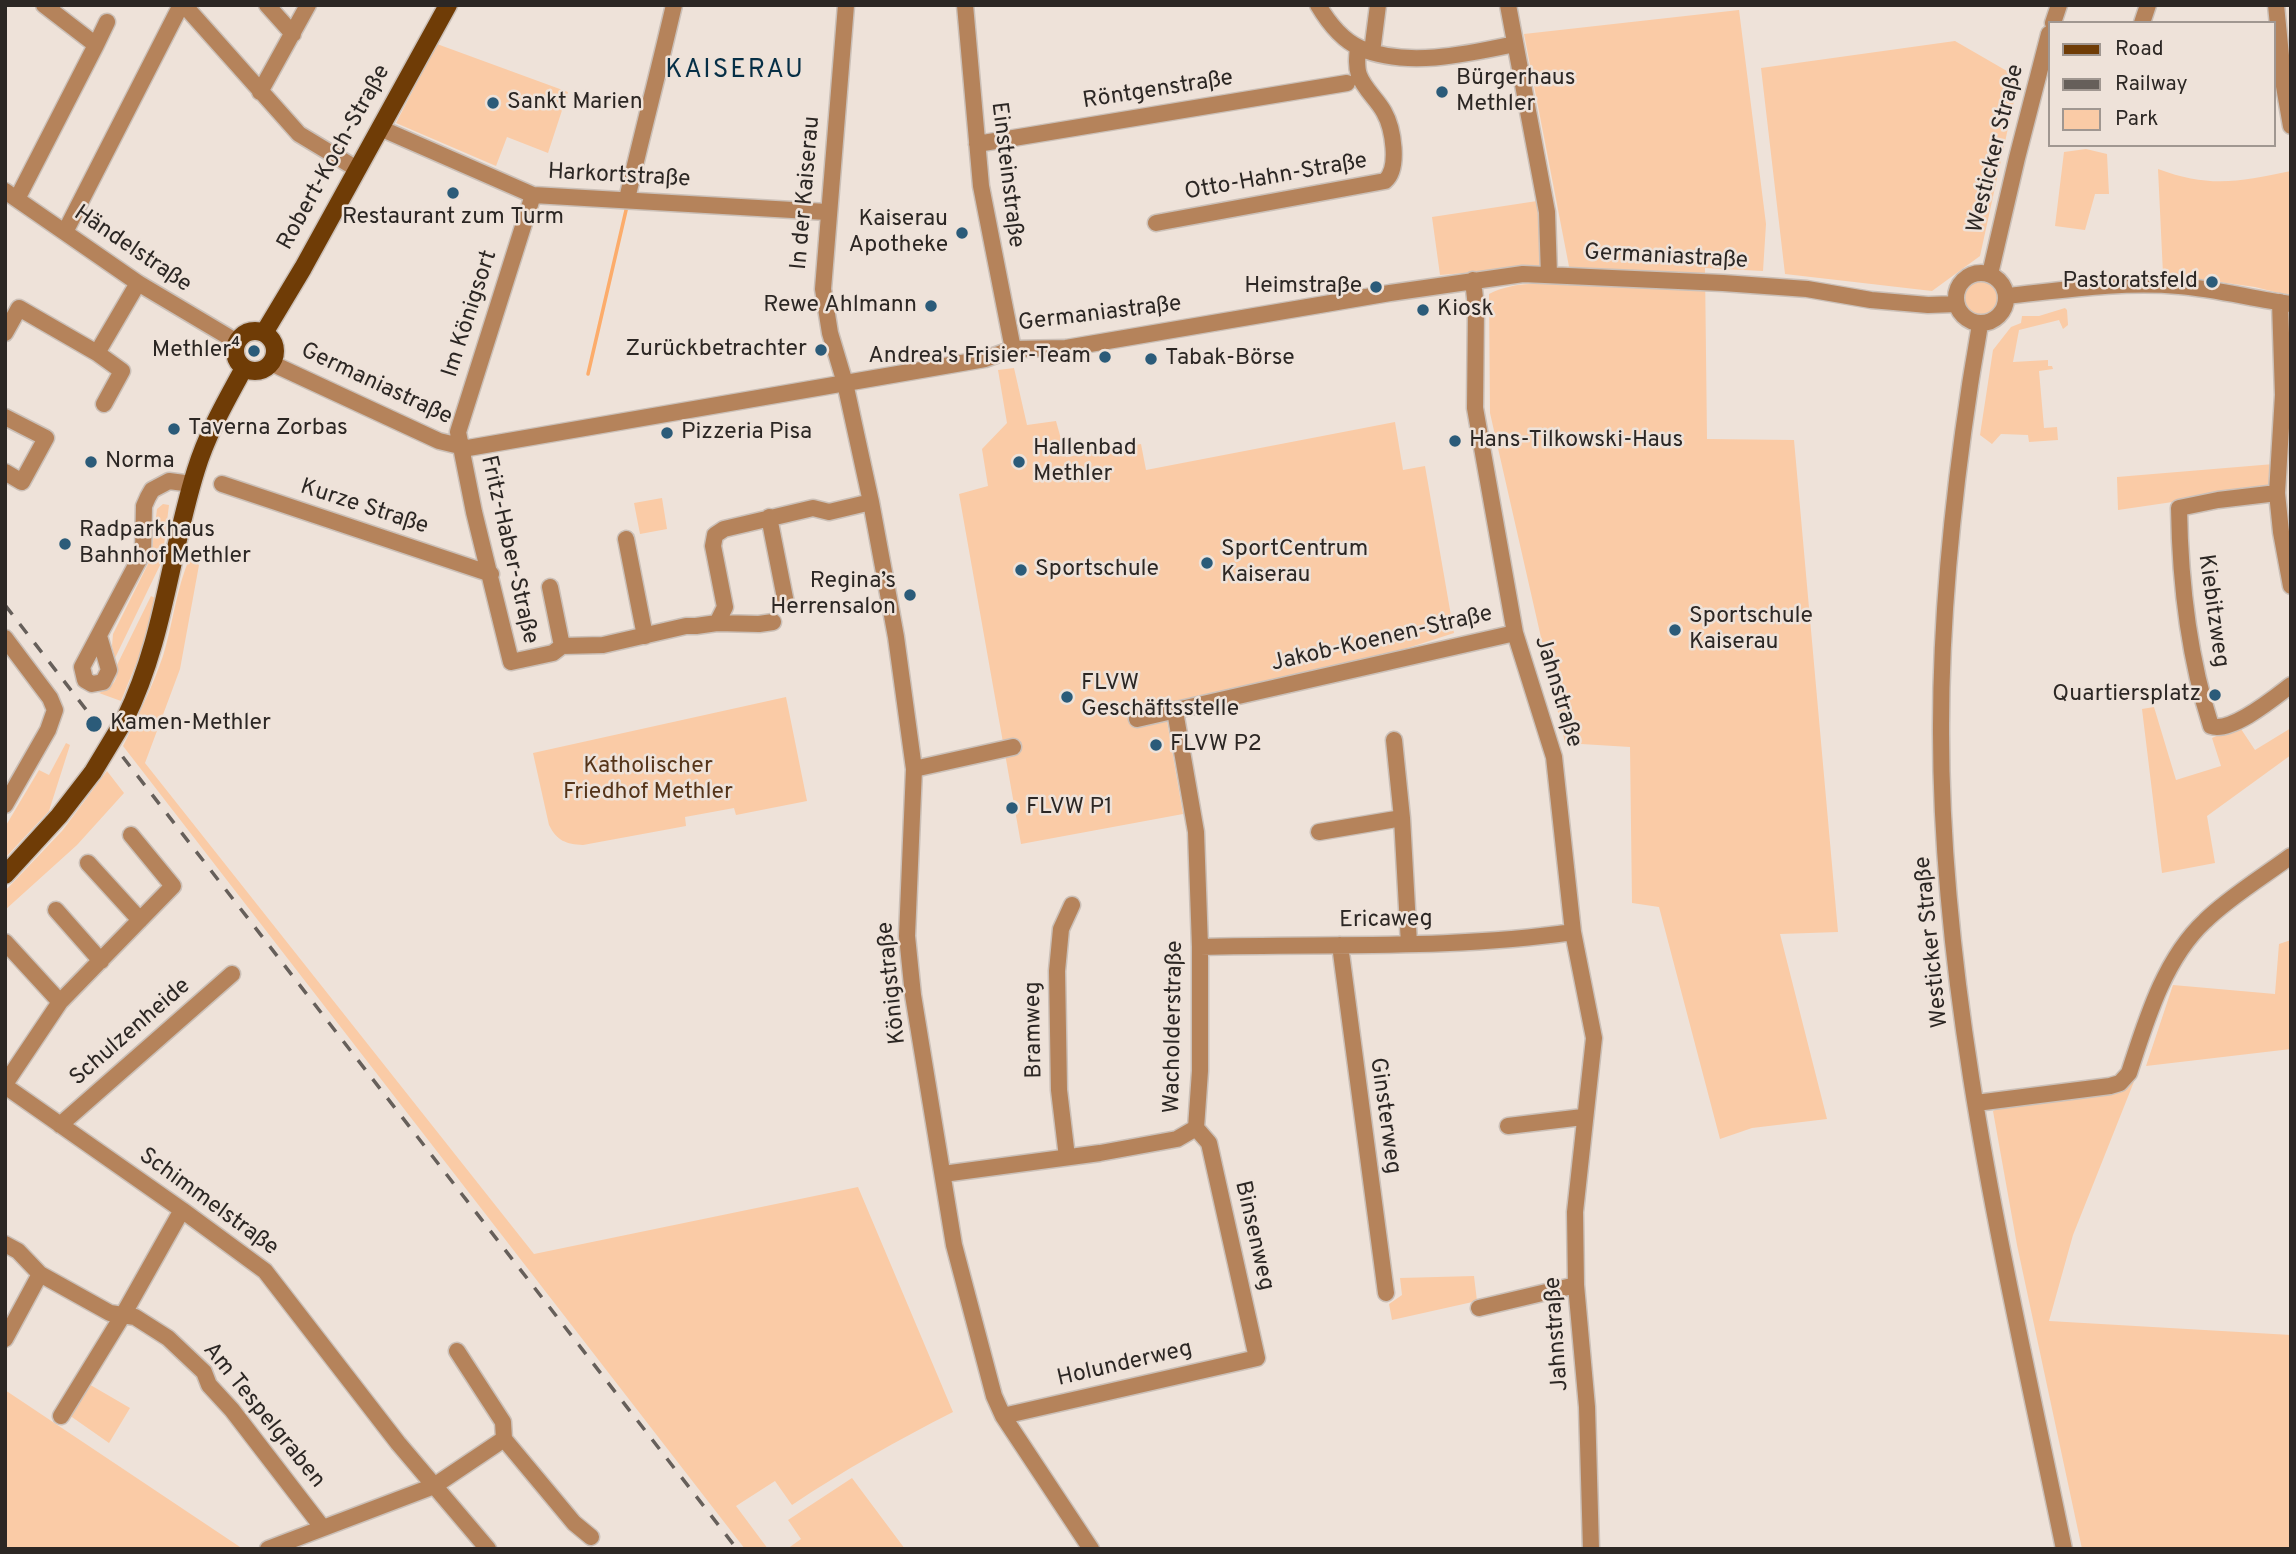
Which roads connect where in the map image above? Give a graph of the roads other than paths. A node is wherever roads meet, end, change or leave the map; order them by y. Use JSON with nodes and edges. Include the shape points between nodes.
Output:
{"nodes":[{"id":1,"x":44,"y":5,"type":"edge"},
{"id":2,"x":183,"y":5,"type":"edge"},
{"id":3,"x":267,"y":5,"type":"edge"},
{"id":4,"x":308,"y":5,"type":"edge"},
{"id":5,"x":448,"y":5,"type":"edge"},
{"id":6,"x":674,"y":5,"type":"edge"},
{"id":7,"x":846,"y":5,"type":"edge"},
{"id":8,"x":965,"y":5,"type":"edge"},
{"id":9,"x":1318,"y":5,"type":"edge"},
{"id":10,"x":1378,"y":5,"type":"edge"},
{"id":11,"x":1507,"y":5,"type":"edge"},
{"id":12,"x":2276,"y":5,"type":"edge"},
{"id":13,"x":107,"y":22,"type":"dead end"},
{"id":14,"x":293,"y":34,"type":"junction"},
{"id":15,"x":2048,"y":38,"type":"edge"},
{"id":16,"x":1516,"y":44,"type":"junction"},
{"id":17,"x":96,"y":45,"type":"junction"},
{"id":18,"x":1365,"y":49,"type":"junction"},
{"id":19,"x":1347,"y":83,"type":"dead end"},
{"id":20,"x":260,"y":92,"type":"junction"},
{"id":21,"x":2291,"y":126,"type":"edge"},
{"id":22,"x":380,"y":128,"type":"junction"},
{"id":23,"x":977,"y":144,"type":"junction"},
{"id":24,"x":357,"y":169,"type":"junction"},
{"id":25,"x":11,"y":195,"type":"edge"},
{"id":26,"x":533,"y":195,"type":"junction"},
{"id":27,"x":627,"y":199,"type":"junction"},
{"id":28,"x":828,"y":212,"type":"junction"},
{"id":29,"x":1156,"y":223,"type":"dead end"},
{"id":30,"x":65,"y":232,"type":"junction"},
{"id":31,"x":1990,"y":274,"type":"junction"},
{"id":32,"x":1549,"y":275,"type":"junction"},
{"id":33,"x":1472,"y":280,"type":"junction"},
{"id":34,"x":138,"y":284,"type":"junction"},
{"id":35,"x":2007,"y":296,"type":"junction"},
{"id":36,"x":2285,"y":303,"type":"edge"},
{"id":37,"x":1956,"y":304,"type":"junction"},
{"id":38,"x":1980,"y":324,"type":"junction"},
{"id":39,"x":5,"y":333,"type":"edge"},
{"id":40,"x":264,"y":333,"type":"junction"},
{"id":41,"x":237,"y":342,"type":"junction"},
{"id":42,"x":1013,"y":349,"type":"junction"},
{"id":43,"x":97,"y":353,"type":"junction"},
{"id":44,"x":271,"y":363,"type":"junction"},
{"id":45,"x":244,"y":368,"type":"junction"},
{"id":46,"x":845,"y":383,"type":"junction"},
{"id":47,"x":104,"y":404,"type":"dead end"},
{"id":48,"x":5,"y":417,"type":"edge"},
{"id":49,"x":460,"y":447,"type":"junction"},
{"id":50,"x":5,"y":472,"type":"edge"},
{"id":51,"x":192,"y":484,"type":"junction"},
{"id":52,"x":222,"y":484,"type":"dead end"},
{"id":53,"x":2277,"y":493,"type":"junction"},
{"id":54,"x":871,"y":502,"type":"junction"},
{"id":55,"x":769,"y":517,"type":"junction"},
{"id":56,"x":626,"y":539,"type":"dead end"},
{"id":57,"x":491,"y":574,"type":"junction"},
{"id":58,"x":2291,"y":586,"type":"edge"},
{"id":59,"x":550,"y":587,"type":"dead end"},
{"id":60,"x":786,"y":603,"type":"dead end"},
{"id":61,"x":717,"y":622,"type":"junction"},
{"id":62,"x":773,"y":622,"type":"dead end"},
{"id":63,"x":1515,"y":633,"type":"junction"},
{"id":64,"x":99,"y":636,"type":"dead end"},
{"id":65,"x":645,"y":636,"type":"junction"},
{"id":66,"x":5,"y":638,"type":"edge"},
{"id":67,"x":562,"y":646,"type":"junction"},
{"id":68,"x":2291,"y":685,"type":"edge"},
{"id":69,"x":1175,"y":711,"type":"junction"},
{"id":70,"x":1137,"y":719,"type":"dead end"},
{"id":71,"x":1394,"y":740,"type":"dead end"},
{"id":72,"x":1013,"y":747,"type":"dead end"},
{"id":73,"x":914,"y":769,"type":"junction"},
{"id":74,"x":5,"y":805,"type":"edge"},
{"id":75,"x":1402,"y":818,"type":"junction"},
{"id":76,"x":1319,"y":832,"type":"dead end"},
{"id":77,"x":131,"y":835,"type":"dead end"},
{"id":78,"x":2291,"y":856,"type":"edge"},
{"id":79,"x":88,"y":863,"type":"dead end"},
{"id":80,"x":5,"y":875,"type":"edge"},
{"id":81,"x":1072,"y":905,"type":"dead end"},
{"id":82,"x":56,"y":910,"type":"dead end"},
{"id":83,"x":140,"y":920,"type":"junction"},
{"id":84,"x":1573,"y":932,"type":"junction"},
{"id":85,"x":5,"y":942,"type":"edge"},
{"id":86,"x":1409,"y":944,"type":"junction"},
{"id":87,"x":1340,"y":945,"type":"junction"},
{"id":88,"x":1200,"y":947,"type":"junction"},
{"id":89,"x":101,"y":961,"type":"junction"},
{"id":90,"x":232,"y":974,"type":"dead end"},
{"id":91,"x":60,"y":1002,"type":"junction"},
{"id":92,"x":5,"y":1085,"type":"edge"},
{"id":93,"x":1976,"y":1103,"type":"junction"},
{"id":94,"x":1583,"y":1117,"type":"junction"},
{"id":95,"x":60,"y":1125,"type":"junction"},
{"id":96,"x":1508,"y":1126,"type":"dead end"},
{"id":97,"x":1196,"y":1128,"type":"junction"},
{"id":98,"x":1067,"y":1157,"type":"junction"},
{"id":99,"x":943,"y":1174,"type":"junction"},
{"id":100,"x":182,"y":1210,"type":"junction"},
{"id":101,"x":5,"y":1244,"type":"edge"},
{"id":102,"x":40,"y":1274,"type":"junction"},
{"id":103,"x":1577,"y":1285,"type":"junction"},
{"id":104,"x":1385,"y":1293,"type":"dead end"},
{"id":105,"x":1479,"y":1308,"type":"dead end"},
{"id":106,"x":123,"y":1315,"type":"junction"},
{"id":107,"x":5,"y":1339,"type":"edge"},
{"id":108,"x":457,"y":1351,"type":"dead end"},
{"id":109,"x":1257,"y":1358,"type":"joint"},
{"id":110,"x":61,"y":1416,"type":"dead end"},
{"id":111,"x":1003,"y":1416,"type":"junction"},
{"id":112,"x":504,"y":1438,"type":"junction"},
{"id":113,"x":434,"y":1486,"type":"junction"},
{"id":114,"x":322,"y":1527,"type":"junction"},
{"id":115,"x":591,"y":1536,"type":"dead end"},
{"id":116,"x":268,"y":1549,"type":"edge"},
{"id":117,"x":488,"y":1549,"type":"edge"},
{"id":118,"x":1091,"y":1549,"type":"edge"},
{"id":119,"x":1591,"y":1549,"type":"edge"},
{"id":120,"x":2064,"y":1549,"type":"edge"}],
"edges":[{"from":1,"to":17,"type":"street"},
{"from":2,"to":20,"type":"street"},
{"from":2,"to":30,"type":"street"},
{"from":3,"to":14,"type":"street"},
{"from":4,"to":14,"type":"street"},
{"from":5,"to":22,"type":"main road","name":"Robert-Koch-Straße"},
{"from":6,"to":27,"type":"street"},
{"from":7,"to":28,"type":"street","name":"In der Kaiserau"},
{"from":8,"to":23,"type":"street","name":"Einsteinstraße"},
{"from":9,"to":18,"type":"street","via":[[1340,34]]},
{"from":10,"to":18,"type":"street"},
{"from":11,"to":16,"type":"street"},
{"from":12,"to":21,"type":"street"},
{"from":13,"to":17,"type":"street"},
{"from":14,"to":20,"type":"street"},
{"from":15,"to":31,"type":"street","name":"Westicker Straße"},
{"from":16,"to":18,"type":"street","via":[[1430,58]]},
{"from":16,"to":32,"type":"street","via":[[1548,212]]},
{"from":17,"to":25,"type":"street"},
{"from":18,"to":29,"type":"street","name":"Otto-Hahn-Straße","via":[[1357,63],[1361,79],[1389,124],[1394,168],[1385,181]]},
{"from":19,"to":23,"type":"street","name":"Röntgenstraße"},
{"from":20,"to":24,"type":"street","via":[[299,134]]},
{"from":22,"to":24,"type":"main road","name":"Robert-Koch-Straße"},
{"from":22,"to":26,"type":"street","name":"Harkortstraße"},
{"from":23,"to":42,"type":"street","name":"Einsteinstraße","via":[[985,212]]},
{"from":24,"to":40,"type":"main road","name":"Robert-Koch-Straße"},
{"from":25,"to":30,"type":"street","name":"Händelstraße"},
{"from":26,"to":27,"type":"street","name":"Harkortstraße"},
{"from":26,"to":49,"type":"street","name":"Im Königsort","via":[[461,418]]},
{"from":27,"to":28,"type":"street","name":"Harkortstraße"},
{"from":28,"to":46,"type":"street","name":"In der Kaiserau","via":[[824,304]]},
{"from":30,"to":34,"type":"street","name":"Händelstraße"},
{"from":31,"to":35,"type":"street","via":[[2002,283]]},
{"from":31,"to":37,"type":"street","via":[[1976,273],[1963,279]]},
{"from":32,"to":33,"type":"street","name":"Germaniastraße"},
{"from":32,"to":37,"type":"street","name":"Germaniastraße","via":[[1723,283],[1928,306]]},
{"from":33,"to":42,"type":"street","name":"Germaniastraße","via":[[1100,342]]},
{"from":33,"to":63,"type":"street","name":"Jahnstraße","via":[[1475,408]]},
{"from":34,"to":41,"type":"street","name":"Händelstraße"},
{"from":34,"to":43,"type":"street"},
{"from":35,"to":36,"type":"street","via":[[2140,284],[2210,289]]},
{"from":35,"to":38,"type":"street","via":[[2002,313]]},
{"from":36,"to":53,"type":"street"},
{"from":37,"to":38,"type":"street","via":[[1965,318]]},
{"from":38,"to":93,"type":"street","name":"Westicker Straße","via":[[1953,520],[1941,726],[1952,935]]},
{"from":39,"to":43,"type":"street","via":[[19,308]]},
{"from":40,"to":41,"type":"main road","via":[[246,333]]},
{"from":40,"to":44,"type":"main road","via":[[275,350]]},
{"from":41,"to":45,"type":"main road","via":[[237,359]]},
{"from":42,"to":46,"type":"street","name":"Germaniastraße","via":[[985,359]]},
{"from":43,"to":47,"type":"street","via":[[122,371]]},
{"from":44,"to":45,"type":"main road","via":[[262,370]]},
{"from":44,"to":49,"type":"street","name":"Germaniastraße"},
{"from":45,"to":51,"type":"main road","via":[[213,428]]},
{"from":46,"to":49,"type":"street","name":"Germaniastraße"},
{"from":46,"to":54,"type":"street","name":"Königstraße"},
{"from":48,"to":50,"type":"street","via":[[46,438],[22,482]]},
{"from":49,"to":57,"type":"street","name":"Fritz-Haber-Straße"},
{"from":51,"to":64,"type":"street","via":[[169,481],[152,490],[144,506],[143,552]]},
{"from":51,"to":80,"type":"main road","bridge":true,"via":[[147,667],[125,719],[93,772]]},
{"from":52,"to":57,"type":"street","name":"Kurze Straße"},
{"from":53,"to":58,"type":"street"},
{"from":53,"to":68,"type":"street","name":"Kiebitzweg","via":[[2179,508],[2182,573],[2196,668],[2211,726],[2219,728],[2242,719]]},
{"from":54,"to":55,"type":"street","via":[[828,512],[813,508]]},
{"from":54,"to":73,"type":"street","name":"Königstraße"},
{"from":55,"to":60,"type":"street"},
{"from":55,"to":61,"type":"street","via":[[715,535],[724,607]]},
{"from":56,"to":65,"type":"street"},
{"from":57,"to":67,"type":"street","name":"Fritz-Haber-Straße","via":[[511,662],[553,653]]},
{"from":59,"to":67,"type":"street"},
{"from":61,"to":62,"type":"street"},
{"from":61,"to":65,"type":"street"},
{"from":63,"to":69,"type":"street","name":"Jakob-Koenen-Straße"},
{"from":63,"to":84,"type":"street","name":"Jahnstraße","via":[[1554,757]]},
{"from":65,"to":67,"type":"street","via":[[603,645]]},
{"from":66,"to":74,"type":"street","via":[[55,710]]},
{"from":69,"to":70,"type":"street","name":"Jakob-Koenen-Straße"},
{"from":69,"to":88,"type":"street","name":"Wacholderstraße","via":[[1196,832]]},
{"from":71,"to":75,"type":"street"},
{"from":72,"to":73,"type":"street"},
{"from":73,"to":99,"type":"street","name":"Königstraße","via":[[908,943]]},
{"from":75,"to":76,"type":"street"},
{"from":75,"to":86,"type":"street"},
{"from":77,"to":83,"type":"street","via":[[173,886]]},
{"from":78,"to":93,"type":"street","via":[[2204,921],[2175,957],[2129,1073],[2120,1083]]},
{"from":79,"to":83,"type":"street"},
{"from":81,"to":98,"type":"street","name":"Bramweg","via":[[1061,929],[1057,971],[1059,1090]]},
{"from":82,"to":89,"type":"street"},
{"from":83,"to":89,"type":"street"},
{"from":84,"to":86,"type":"street","name":"Ericaweg","via":[[1518,940]]},
{"from":84,"to":94,"type":"street","name":"Jahnstraße","via":[[1594,1038]]},
{"from":85,"to":91,"type":"street"},
{"from":86,"to":87,"type":"street","name":"Ericaweg"},
{"from":87,"to":88,"type":"street","name":"Ericaweg"},
{"from":87,"to":104,"type":"street","name":"Ginsterweg"},
{"from":88,"to":97,"type":"street","name":"Wacholderstraße"},
{"from":89,"to":91,"type":"street"},
{"from":90,"to":95,"type":"street","name":"Schulzenheide"},
{"from":91,"to":92,"type":"street"},
{"from":92,"to":95,"type":"street","name":"Schimmelstraße"},
{"from":93,"to":120,"type":"street","name":"Westicker Straße"},
{"from":94,"to":96,"type":"street"},
{"from":94,"to":103,"type":"street","name":"Jahnstraße","via":[[1575,1212]]},
{"from":95,"to":100,"type":"street","name":"Schimmelstraße"},
{"from":97,"to":98,"type":"street","name":"Wacholderstraße","via":[[1177,1139]]},
{"from":97,"to":109,"type":"street","name":"Binsenweg","via":[[1209,1143]]},
{"from":98,"to":99,"type":"street","name":"Wacholderstraße"},
{"from":99,"to":111,"type":"street","name":"Königstraße","via":[[967,1300]]},
{"from":100,"to":106,"type":"street"},
{"from":100,"to":113,"type":"street","name":"Schimmelstraße","via":[[265,1271]]},
{"from":101,"to":102,"type":"street","name":"Am Tespelgraben"},
{"from":102,"to":106,"type":"street","name":"Am Tespelgraben","via":[[110,1313]]},
{"from":102,"to":107,"type":"street"},
{"from":103,"to":105,"type":"street"},
{"from":103,"to":119,"type":"street","name":"Jahnstraße","via":[[1587,1407]]},
{"from":106,"to":110,"type":"street"},
{"from":106,"to":114,"type":"street","name":"Am Tespelgraben","via":[[135,1317],[168,1338],[204,1372],[209,1385]]},
{"from":108,"to":112,"type":"street","via":[[503,1422]]},
{"from":109,"to":111,"type":"street","name":"Holunderweg"},
{"from":111,"to":118,"type":"street","name":"Königstraße"},
{"from":112,"to":113,"type":"street"},
{"from":112,"to":115,"type":"street","via":[[574,1523]]},
{"from":113,"to":114,"type":"street"},
{"from":113,"to":117,"type":"street","name":"Schimmelstraße"},
{"from":114,"to":116,"type":"street"}]}
